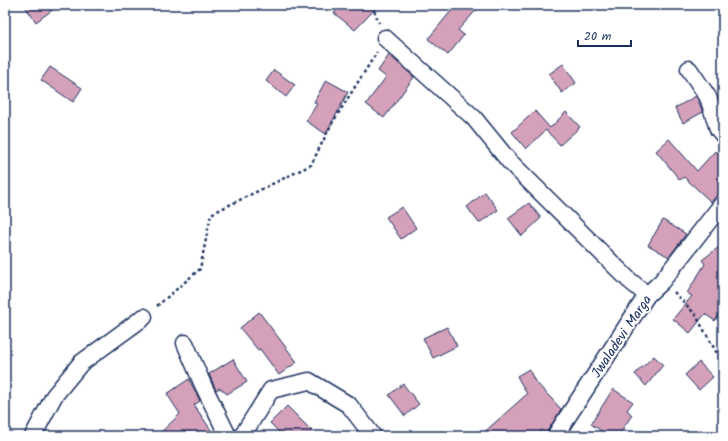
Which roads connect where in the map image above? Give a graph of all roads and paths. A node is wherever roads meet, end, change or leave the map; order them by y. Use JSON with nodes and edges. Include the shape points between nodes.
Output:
{"nodes":[{"id":1,"x":372,"y":5,"type":"edge"},
{"id":2,"x":385,"y":38,"type":"junction"},
{"id":3,"x":689,"y":69,"type":"dead end"},
{"id":4,"x":723,"y":135,"type":"edge"},
{"id":5,"x":723,"y":203,"type":"edge"},
{"id":6,"x":662,"y":281,"type":"junction"},
{"id":7,"x":647,"y":296,"type":"junction"},
{"id":8,"x":144,"y":317,"type":"joint"},
{"id":9,"x":185,"y":343,"type":"dead end"},
{"id":10,"x":723,"y":364,"type":"edge"},
{"id":11,"x":33,"y":436,"type":"edge"},
{"id":12,"x":228,"y":436,"type":"edge"},
{"id":13,"x":242,"y":436,"type":"edge"},
{"id":14,"x":373,"y":436,"type":"edge"},
{"id":15,"x":555,"y":436,"type":"edge"}],
"edges":[{"from":1,"to":2,"type":"path"},
{"from":2,"to":7,"type":"street","via":[[474,118],[509,161]]},
{"from":2,"to":8,"type":"path","via":[[331,125],[311,165],[211,214],[200,269]]},
{"from":3,"to":4,"type":"street","via":[[708,97],[718,129]]},
{"from":5,"to":6,"type":"street","name":"Jwaladevi Marga"},
{"from":6,"to":7,"type":"street","name":"Jwaladevi Marga"},
{"from":6,"to":10,"type":"path","via":[[695,314]]},
{"from":7,"to":15,"type":"street","name":"Jwaladevi Marga"},
{"from":8,"to":11,"type":"street","via":[[81,363],[54,396]]},
{"from":9,"to":12,"type":"street"},
{"from":13,"to":14,"type":"street","via":[[271,390],[309,381],[349,404]]}]}
